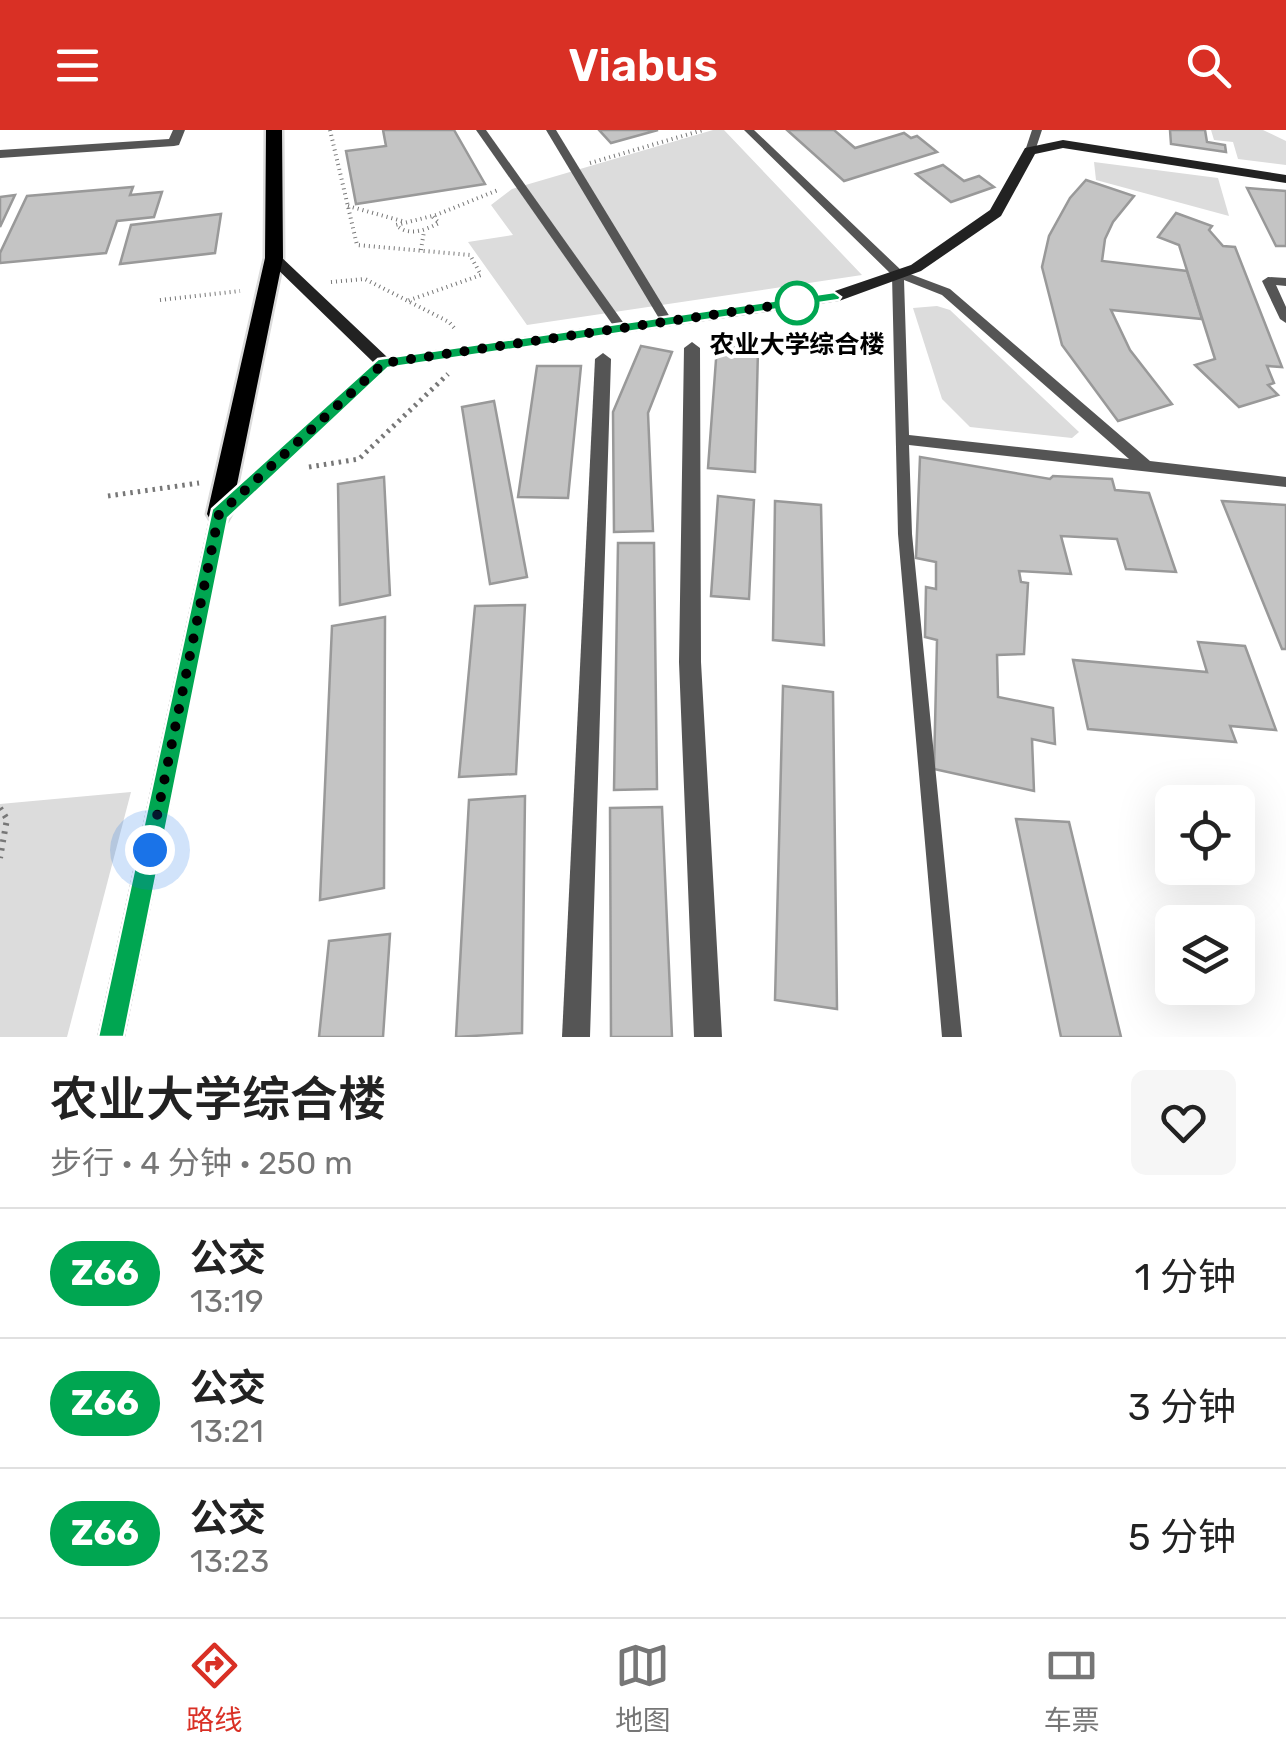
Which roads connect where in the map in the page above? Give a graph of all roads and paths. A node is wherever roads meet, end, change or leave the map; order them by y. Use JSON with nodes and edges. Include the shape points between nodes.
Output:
{"nodes":[{"id":1,"x":179,"y":130,"type":"edge"},
{"id":2,"x":274,"y":130,"type":"edge"},
{"id":3,"x":330,"y":130,"type":"edge"},
{"id":4,"x":481,"y":130,"type":"edge"},
{"id":5,"x":550,"y":130,"type":"edge"},
{"id":6,"x":750,"y":130,"type":"edge"},
{"id":7,"x":1032,"y":132,"type":"edge"},
{"id":8,"x":1030,"y":152,"type":"junction"},
{"id":9,"x":0,"y":154,"type":"edge"},
{"id":10,"x":1286,"y":179,"type":"edge"},
{"id":11,"x":464,"y":200,"type":"dead end"},
{"id":12,"x":348,"y":206,"type":"junction"},
{"id":13,"x":433,"y":217,"type":"junction"},
{"id":14,"x":402,"y":222,"type":"junction"},
{"id":15,"x":424,"y":231,"type":"junction"},
{"id":16,"x":421,"y":250,"type":"junction"},
{"id":17,"x":274,"y":258,"type":"junction"},
{"id":18,"x":898,"y":274,"type":"junction"},
{"id":19,"x":1286,"y":282,"type":"edge"},
{"id":20,"x":407,"y":301,"type":"dead end"},
{"id":21,"x":1286,"y":319,"type":"edge"},
{"id":22,"x":667,"y":322,"type":"junction"},
{"id":23,"x":621,"y":328,"type":"junction"},
{"id":24,"x":692,"y":348,"type":"dead end"},
{"id":25,"x":602,"y":359,"type":"dead end"},
{"id":26,"x":384,"y":363,"type":"junction"},
{"id":27,"x":902,"y":439,"type":"junction"},
{"id":28,"x":1145,"y":465,"type":"junction"},
{"id":29,"x":1286,"y":482,"type":"edge"},
{"id":30,"x":219,"y":514,"type":"junction"},
{"id":31,"x":0,"y":808,"type":"edge"},
{"id":32,"x":0,"y":858,"type":"edge"},
{"id":33,"x":111,"y":1037,"type":"edge"},
{"id":34,"x":576,"y":1037,"type":"edge"},
{"id":35,"x":708,"y":1037,"type":"edge"},
{"id":36,"x":952,"y":1037,"type":"edge"}],
"edges":[{"from":1,"to":9,"type":"street","via":[[174,142]]},
{"from":2,"to":17,"type":"main road"},
{"from":3,"to":12,"type":"path"},
{"from":4,"to":23,"type":"lane"},
{"from":5,"to":22,"type":"lane"},
{"from":6,"to":18,"type":"lane"},
{"from":7,"to":8,"type":"lane"},
{"from":8,"to":10,"type":"street","via":[[1063,144]]},
{"from":8,"to":18,"type":"street","via":[[996,213]]},
{"from":11,"to":13,"type":"path"},
{"from":12,"to":14,"type":"path"},
{"from":12,"to":16,"type":"path","via":[[357,245]]},
{"from":13,"to":14,"type":"path"},
{"from":13,"to":15,"type":"path","via":[[440,222]]},
{"from":14,"to":15,"type":"path","via":[[398,230]]},
{"from":15,"to":16,"type":"path"},
{"from":16,"to":20,"type":"path","via":[[470,255],[481,275]]},
{"from":17,"to":26,"type":"street"},
{"from":17,"to":30,"type":"main road"},
{"from":18,"to":22,"type":"street","via":[[834,297]]},
{"from":18,"to":27,"type":"lane"},
{"from":18,"to":28,"type":"lane","via":[[946,292]]},
{"from":19,"to":21,"type":"lane","via":[[1268,281]]},
{"from":22,"to":23,"type":"street"},
{"from":23,"to":26,"type":"street"},
{"from":24,"to":35,"type":"street","via":[[690,662]]},
{"from":25,"to":34,"type":"street"},
{"from":26,"to":30,"type":"street"},
{"from":27,"to":28,"type":"lane"},
{"from":27,"to":36,"type":"lane"},
{"from":28,"to":29,"type":"lane"},
{"from":30,"to":33,"type":"street"},
{"from":31,"to":32,"type":"path","via":[[7,819]]}]}
